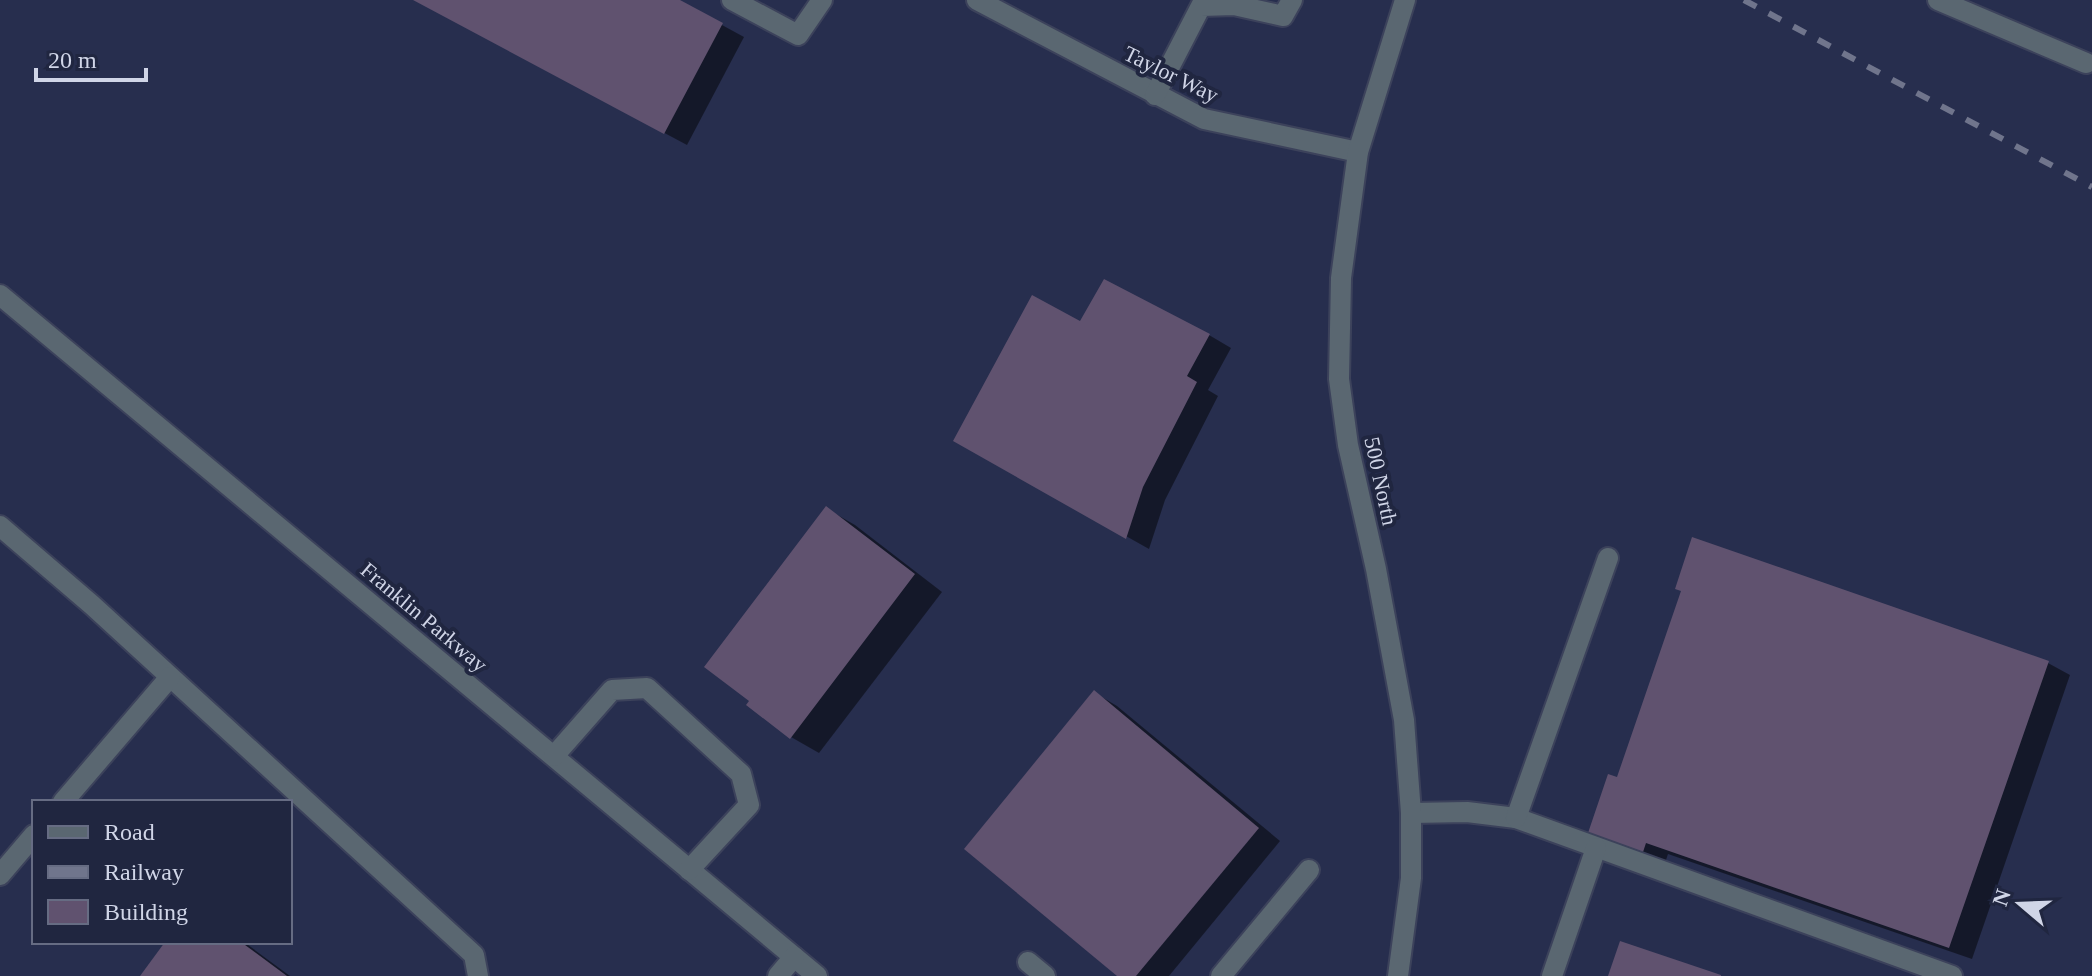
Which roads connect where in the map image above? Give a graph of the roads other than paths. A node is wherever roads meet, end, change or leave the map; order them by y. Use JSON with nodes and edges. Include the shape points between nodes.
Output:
{"nodes":[{"id":1,"x":732,"y":0,"type":"edge"},
{"id":2,"x":822,"y":0,"type":"edge"},
{"id":3,"x":977,"y":0,"type":"edge"},
{"id":4,"x":1292,"y":0,"type":"edge"},
{"id":5,"x":1405,"y":0,"type":"edge"},
{"id":6,"x":1938,"y":0,"type":"edge"},
{"id":7,"x":1196,"y":3,"type":"edge"},
{"id":8,"x":2086,"y":63,"type":"dead end"},
{"id":9,"x":1155,"y":95,"type":"junction"},
{"id":10,"x":1358,"y":152,"type":"junction"},
{"id":11,"x":0,"y":295,"type":"edge"},
{"id":12,"x":0,"y":526,"type":"edge"},
{"id":13,"x":1608,"y":558,"type":"dead end"},
{"id":14,"x":170,"y":677,"type":"junction"},
{"id":15,"x":554,"y":756,"type":"junction"},
{"id":16,"x":65,"y":800,"type":"edge"},
{"id":17,"x":1411,"y":813,"type":"junction"},
{"id":18,"x":1516,"y":818,"type":"junction"},
{"id":19,"x":32,"y":837,"type":"edge"},
{"id":20,"x":1596,"y":848,"type":"junction"},
{"id":21,"x":689,"y":870,"type":"junction"},
{"id":22,"x":1309,"y":870,"type":"dead end"},
{"id":23,"x":0,"y":875,"type":"edge"},
{"id":24,"x":794,"y":957,"type":"junction"},
{"id":25,"x":1028,"y":962,"type":"dead end"},
{"id":26,"x":478,"y":976,"type":"edge"},
{"id":27,"x":778,"y":976,"type":"edge"},
{"id":28,"x":817,"y":976,"type":"edge"},
{"id":29,"x":1045,"y":976,"type":"edge"},
{"id":30,"x":1221,"y":976,"type":"edge"},
{"id":31,"x":1398,"y":976,"type":"edge"},
{"id":32,"x":1552,"y":976,"type":"edge"},
{"id":33,"x":1952,"y":976,"type":"edge"}],
"edges":[{"from":1,"to":2,"type":"street","via":[[798,35]]},
{"from":3,"to":9,"type":"street","name":"Taylor Way"},
{"from":4,"to":7,"type":"street","via":[[1283,16]]},
{"from":5,"to":10,"type":"street","name":"500 North"},
{"from":6,"to":8,"type":"street"},
{"from":7,"to":9,"type":"street"},
{"from":9,"to":10,"type":"street","name":"Taylor Way","via":[[1204,119]]},
{"from":10,"to":17,"type":"street","name":"500 North","via":[[1341,278],[1339,379],[1404,720]]},
{"from":11,"to":15,"type":"street","name":"Franklin Parkway"},
{"from":12,"to":14,"type":"street"},
{"from":13,"to":18,"type":"street"},
{"from":14,"to":16,"type":"street"},
{"from":14,"to":26,"type":"street","via":[[474,955]]},
{"from":15,"to":21,"type":"street","name":"Franklin Parkway"},
{"from":15,"to":21,"type":"street","via":[[612,690],[647,688],[741,774],[749,805]]},
{"from":17,"to":18,"type":"street"},
{"from":17,"to":31,"type":"street","name":"500 North","via":[[1411,878]]},
{"from":18,"to":20,"type":"street"},
{"from":19,"to":23,"type":"street"},
{"from":20,"to":32,"type":"street"},
{"from":20,"to":33,"type":"street"},
{"from":21,"to":24,"type":"street","name":"Franklin Parkway"},
{"from":22,"to":30,"type":"street"},
{"from":24,"to":27,"type":"street"},
{"from":24,"to":28,"type":"street","name":"Franklin Parkway"},
{"from":25,"to":29,"type":"street"}]}
